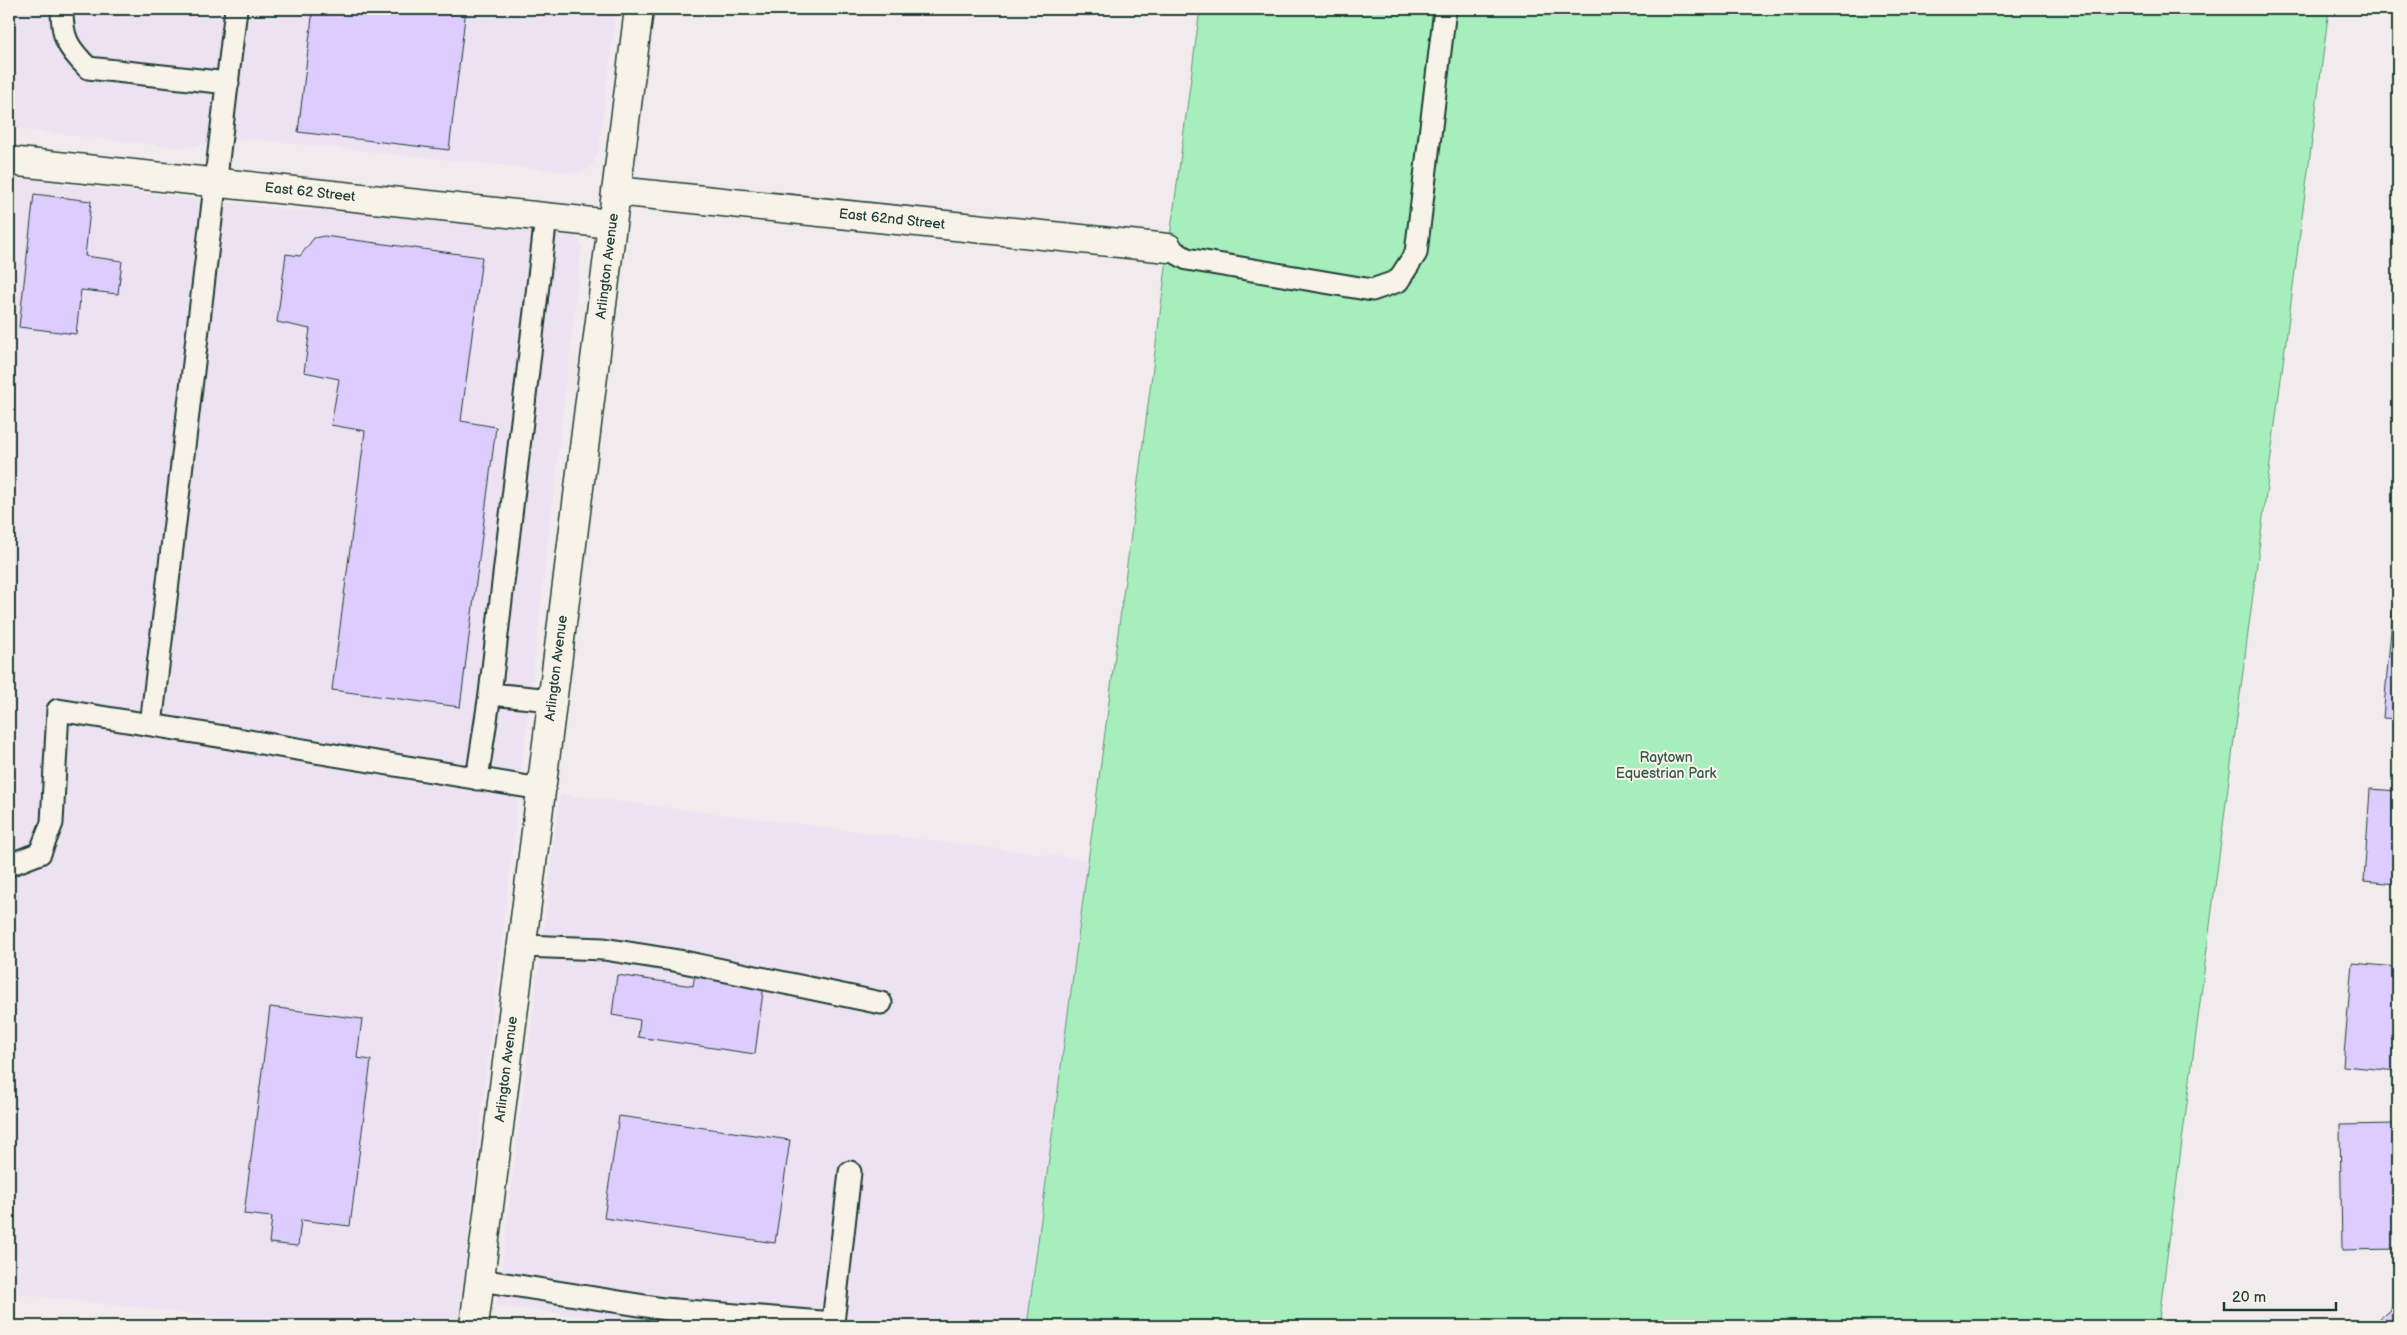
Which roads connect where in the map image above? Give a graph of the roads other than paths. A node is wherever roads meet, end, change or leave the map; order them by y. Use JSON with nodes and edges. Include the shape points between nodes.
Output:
{"nodes":[{"id":1,"x":62,"y":9,"type":"edge"},
{"id":2,"x":236,"y":9,"type":"edge"},
{"id":3,"x":639,"y":9,"type":"edge"},
{"id":4,"x":1445,"y":9,"type":"edge"},
{"id":5,"x":228,"y":83,"type":"junction"},
{"id":6,"x":9,"y":161,"type":"edge"},
{"id":7,"x":217,"y":183,"type":"junction"},
{"id":8,"x":616,"y":191,"type":"junction"},
{"id":9,"x":546,"y":216,"type":"junction"},
{"id":10,"x":612,"y":224,"type":"junction"},
{"id":11,"x":1168,"y":248,"type":"joint"},
{"id":12,"x":490,"y":694,"type":"junction"},
{"id":13,"x":552,"y":700,"type":"junction"},
{"id":14,"x":151,"y":725,"type":"junction"},
{"id":15,"x":477,"y":779,"type":"junction"},
{"id":16,"x":541,"y":790,"type":"junction"},
{"id":17,"x":9,"y":865,"type":"edge"},
{"id":18,"x":522,"y":946,"type":"junction"},
{"id":19,"x":881,"y":1003,"type":"dead end"},
{"id":20,"x":850,"y":1172,"type":"dead end"},
{"id":21,"x":480,"y":1280,"type":"junction"},
{"id":22,"x":474,"y":1326,"type":"edge"}],
"edges":[{"from":1,"to":5,"type":"lane","via":[[62,32],[73,53],[88,68]]},
{"from":2,"to":5,"type":"lane"},
{"from":3,"to":8,"type":"street","name":"Arlington Avenue"},
{"from":4,"to":11,"type":"lane","via":[[1416,253],[1398,281],[1372,290],[1187,259]]},
{"from":5,"to":7,"type":"lane"},
{"from":6,"to":7,"type":"street","name":"East 62 Street"},
{"from":7,"to":9,"type":"street","name":"East 62 Street"},
{"from":7,"to":14,"type":"lane"},
{"from":8,"to":10,"type":"street","name":"Arlington Avenue"},
{"from":8,"to":11,"type":"street","name":"East 62nd Street"},
{"from":9,"to":10,"type":"street","name":"East 62 Street"},
{"from":9,"to":12,"type":"lane"},
{"from":10,"to":13,"type":"street","name":"Arlington Avenue"},
{"from":12,"to":13,"type":"lane"},
{"from":12,"to":15,"type":"lane"},
{"from":13,"to":16,"type":"street","name":"Arlington Avenue"},
{"from":14,"to":15,"type":"lane"},
{"from":14,"to":17,"type":"lane","via":[[58,710],[52,823],[40,853]]},
{"from":15,"to":16,"type":"lane"},
{"from":16,"to":18,"type":"street","name":"Arlington Avenue"},
{"from":18,"to":19,"type":"lane","via":[[604,949],[679,960]]},
{"from":18,"to":21,"type":"street","name":"Arlington Avenue"},
{"from":20,"to":21,"type":"lane","via":[[833,1323],[664,1308]]},
{"from":21,"to":22,"type":"street","name":"Arlington Avenue"}]}
